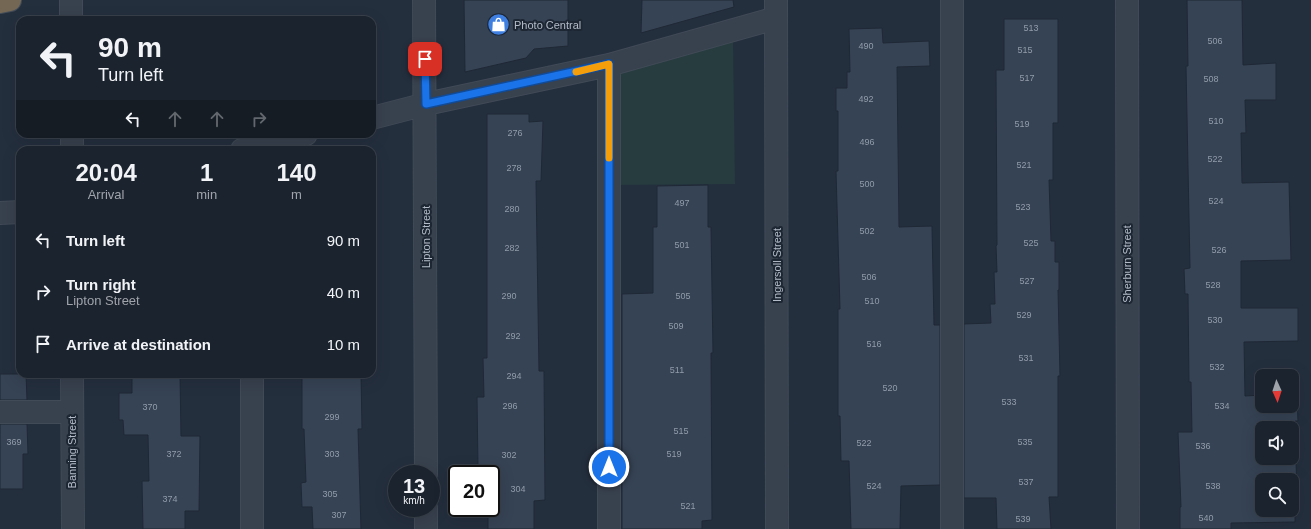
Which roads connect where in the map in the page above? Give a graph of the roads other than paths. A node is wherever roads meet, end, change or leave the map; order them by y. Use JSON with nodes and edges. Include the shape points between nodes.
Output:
{"nodes":[{"id":1,"x":10,"y":0,"type":"edge"},
{"id":2,"x":71,"y":0,"type":"edge"},
{"id":3,"x":424,"y":0,"type":"edge"},
{"id":4,"x":952,"y":0,"type":"edge"},
{"id":5,"x":1127,"y":0,"type":"edge"},
{"id":6,"x":0,"y":2,"type":"edge"},
{"id":7,"x":776,"y":9,"type":"edge"},
{"id":8,"x":71,"y":16,"type":"edge"},
{"id":9,"x":609,"y":64,"type":"junction"},
{"id":10,"x":426,"y":104,"type":"junction"},
{"id":11,"x":376,"y":117,"type":"edge"},
{"id":12,"x":291,"y":138,"type":"edge"},
{"id":13,"x":260,"y":146,"type":"edge"},
{"id":14,"x":16,"y":212,"type":"edge"},
{"id":15,"x":0,"y":213,"type":"edge"},
{"id":16,"x":72,"y":378,"type":"edge"},
{"id":17,"x":252,"y":378,"type":"edge"},
{"id":18,"x":0,"y":412,"type":"edge"},
{"id":19,"x":72,"y":412,"type":"junction"},
{"id":20,"x":426,"y":465,"type":"edge"},
{"id":21,"x":426,"y":517,"type":"edge"},
{"id":22,"x":73,"y":529,"type":"edge"},
{"id":23,"x":252,"y":529,"type":"edge"},
{"id":24,"x":426,"y":529,"type":"edge"},
{"id":25,"x":609,"y":529,"type":"edge"},
{"id":26,"x":777,"y":529,"type":"edge"},
{"id":27,"x":952,"y":529,"type":"edge"},
{"id":28,"x":1128,"y":529,"type":"edge"}],
"edges":[{"from":1,"to":6,"type":"highway"},
{"from":2,"to":8,"type":"street"},
{"from":3,"to":10,"type":"street","name":"Lipton Street"},
{"from":4,"to":27,"type":"street"},
{"from":5,"to":28,"type":"street","name":"Sherburn Street"},
{"from":7,"to":9,"type":"street"},
{"from":7,"to":26,"type":"street","name":"Ingersoll Street"},
{"from":9,"to":10,"type":"street"},
{"from":9,"to":25,"type":"street"},
{"from":10,"to":11,"type":"street"},
{"from":10,"to":20,"type":"street","name":"Lipton Street"},
{"from":12,"to":13,"type":"street"},
{"from":14,"to":15,"type":"street"},
{"from":16,"to":19,"type":"street","name":"Banning Street"},
{"from":17,"to":23,"type":"street"},
{"from":18,"to":19,"type":"street"},
{"from":19,"to":22,"type":"street","name":"Banning Street"},
{"from":21,"to":24,"type":"street"}]}
